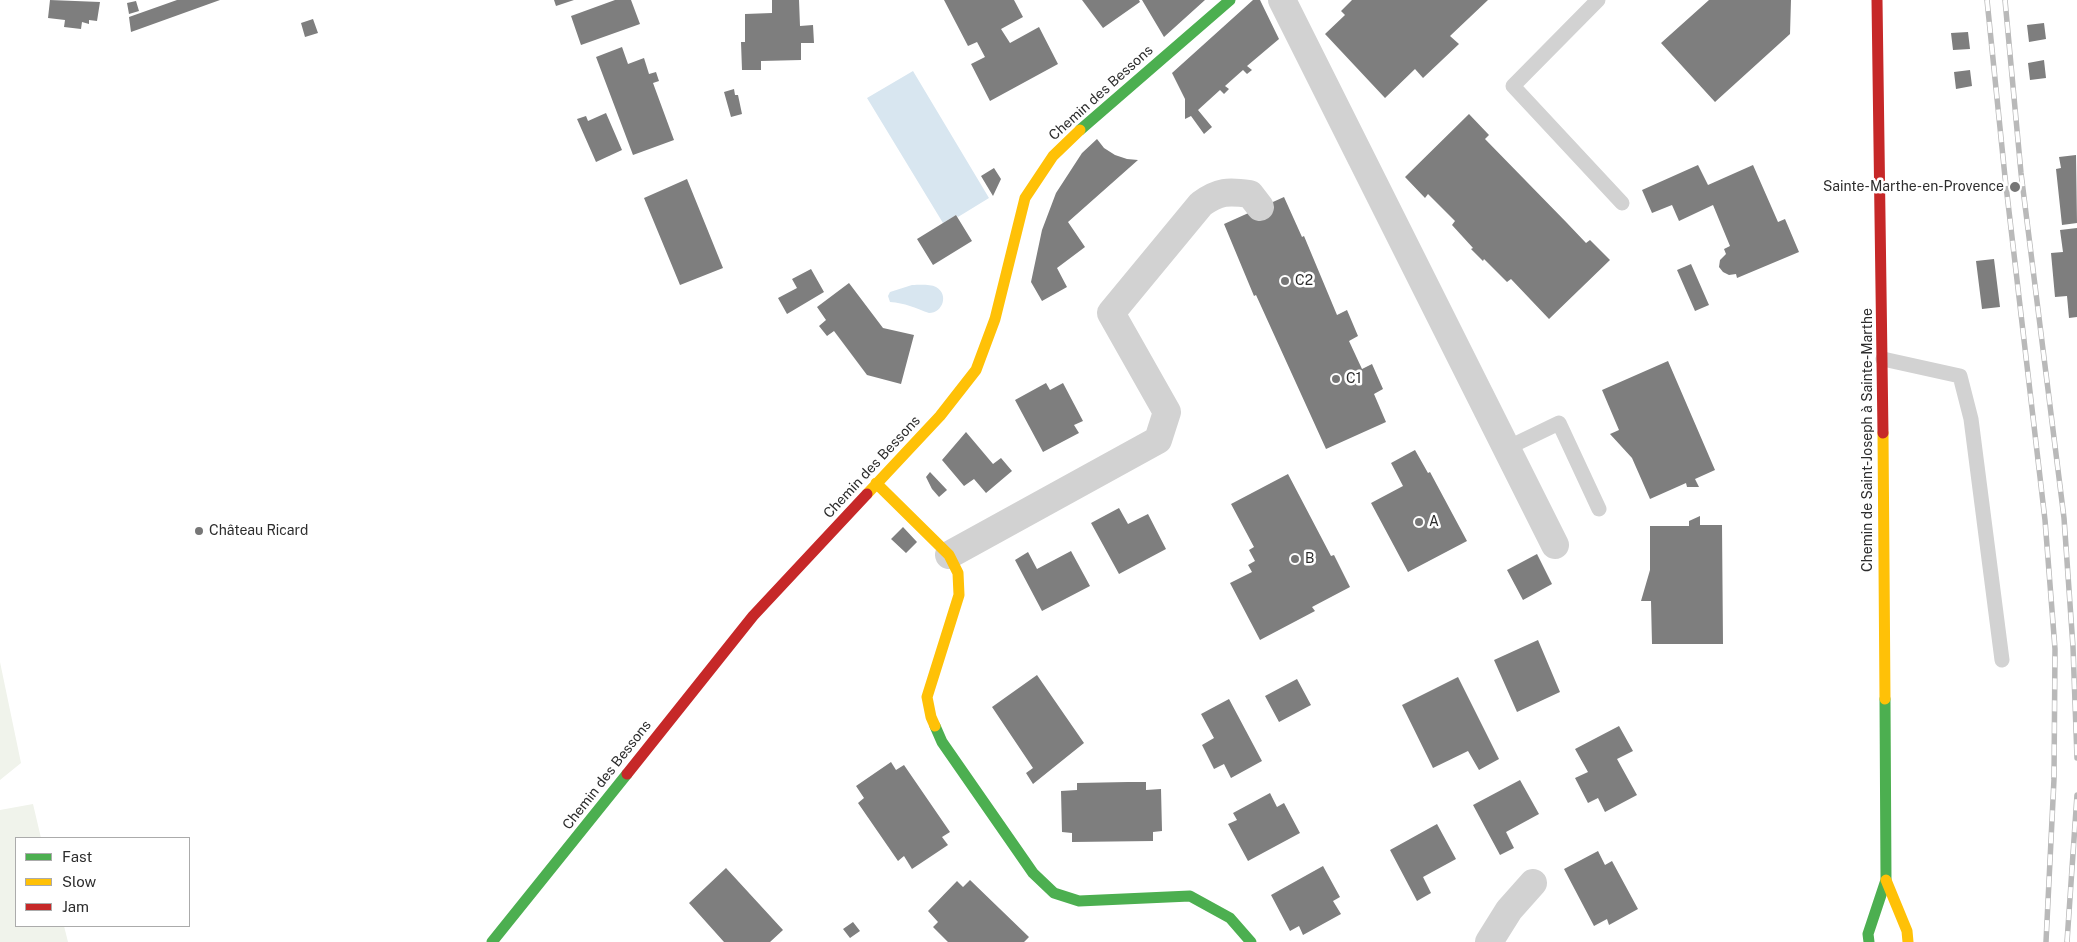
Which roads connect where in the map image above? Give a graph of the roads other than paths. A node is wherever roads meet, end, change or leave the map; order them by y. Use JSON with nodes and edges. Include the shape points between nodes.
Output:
{"nodes":[{"id":1,"x":1230,"y":0,"type":"edge"},
{"id":2,"x":1282,"y":0,"type":"edge"},
{"id":3,"x":1598,"y":0,"type":"edge"},
{"id":4,"x":1877,"y":0,"type":"edge"},
{"id":5,"x":1622,"y":203,"type":"dead end"},
{"id":6,"x":1260,"y":207,"type":"dead end"},
{"id":7,"x":1883,"y":359,"type":"junction"},
{"id":8,"x":1505,"y":449,"type":"junction"},
{"id":9,"x":876,"y":483,"type":"junction"},
{"id":10,"x":1599,"y":509,"type":"dead end"},
{"id":11,"x":1555,"y":545,"type":"dead end"},
{"id":12,"x":949,"y":556,"type":"junction"},
{"id":13,"x":2002,"y":660,"type":"dead end"},
{"id":14,"x":1886,"y":880,"type":"junction"},
{"id":15,"x":1533,"y":883,"type":"dead end"},
{"id":16,"x":492,"y":942,"type":"edge"},
{"id":17,"x":1251,"y":942,"type":"edge"},
{"id":18,"x":1489,"y":942,"type":"edge"},
{"id":19,"x":1869,"y":942,"type":"edge"},
{"id":20,"x":1908,"y":942,"type":"edge"}],
"edges":[{"from":1,"to":9,"type":"street","name":"Chemin des Bessons","via":[[1091,119],[1053,156],[1025,198],[995,319],[976,370],[940,416]]},
{"from":2,"to":8,"type":"street"},
{"from":3,"to":5,"type":"lane","via":[[1513,86]]},
{"from":4,"to":7,"type":"street","name":"Chemin de Saint-Joseph à Sainte-Marthe"},
{"from":6,"to":12,"type":"street","via":[[1250,194],[1231,191],[1215,194],[1201,204],[1111,312],[1167,412],[1158,440]]},
{"from":7,"to":13,"type":"lane","via":[[1960,376],[1971,420]]},
{"from":7,"to":14,"type":"street","name":"Chemin de Saint-Joseph à Sainte-Marthe"},
{"from":8,"to":10,"type":"lane","via":[[1559,423]]},
{"from":8,"to":11,"type":"street"},
{"from":9,"to":12,"type":"street"},
{"from":9,"to":16,"type":"street","name":"Chemin des Bessons","via":[[753,616]]},
{"from":12,"to":17,"type":"street","via":[[958,573],[959,595],[927,697],[931,717],[942,742],[1033,873],[1054,893],[1080,901],[1190,896],[1230,918]]},
{"from":14,"to":19,"type":"street","name":"Chemin de Saint-Joseph à Sainte-Marthe","via":[[1868,934]]},
{"from":14,"to":20,"type":"street","name":"Chemin de Saint-Joseph à Sainte-Marthe","via":[[1907,931]]},
{"from":15,"to":18,"type":"street","via":[[1509,910]]}]}
